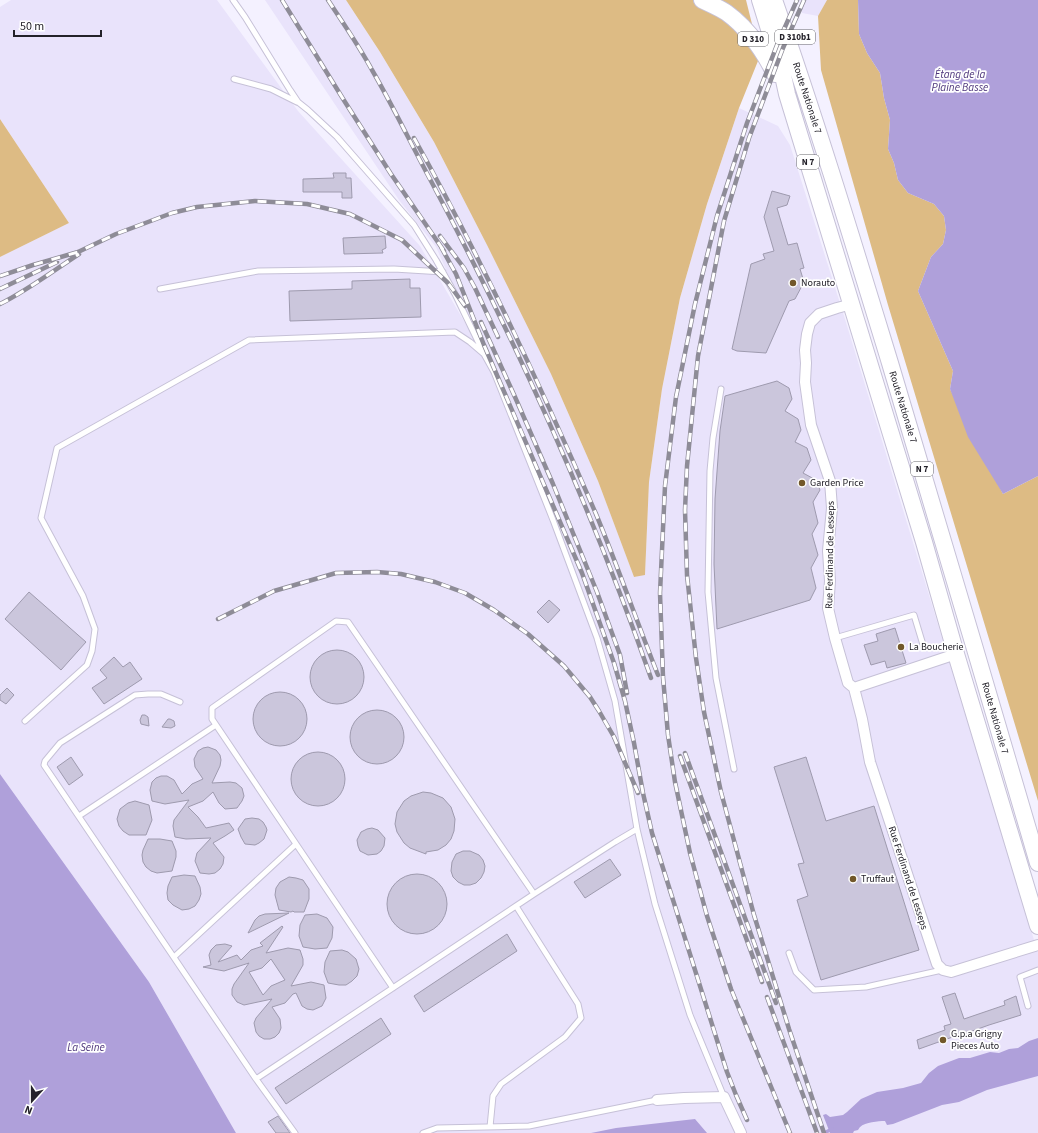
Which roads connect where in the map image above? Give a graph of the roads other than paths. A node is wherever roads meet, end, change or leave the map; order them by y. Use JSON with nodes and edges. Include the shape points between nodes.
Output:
{"nodes":[{"id":1,"x":233,"y":0,"type":"edge"},
{"id":2,"x":702,"y":0,"type":"edge"},
{"id":3,"x":760,"y":0,"type":"edge"},
{"id":4,"x":774,"y":0,"type":"edge"},
{"id":5,"x":785,"y":0,"type":"edge"},
{"id":6,"x":801,"y":75,"type":"junction"},
{"id":7,"x":234,"y":79,"type":"dead end"},
{"id":8,"x":787,"y":94,"type":"junction"},
{"id":9,"x":298,"y":102,"type":"junction"},
{"id":10,"x":443,"y":272,"type":"junction"},
{"id":11,"x":160,"y":289,"type":"dead end"},
{"id":12,"x":852,"y":304,"type":"junction"},
{"id":13,"x":484,"y":354,"type":"junction"},
{"id":14,"x":721,"y":389,"type":"dead end"},
{"id":15,"x":835,"y":638,"type":"junction"},
{"id":16,"x":924,"y":648,"type":"dead end"},
{"id":17,"x":956,"y":654,"type":"junction"},
{"id":18,"x":854,"y":688,"type":"junction"},
{"id":19,"x":180,"y":702,"type":"dead end"},
{"id":20,"x":25,"y":721,"type":"dead end"},
{"id":21,"x":216,"y":725,"type":"junction"},
{"id":22,"x":734,"y":769,"type":"dead end"},
{"id":23,"x":79,"y":816,"type":"junction"},
{"id":24,"x":637,"y":829,"type":"junction"},
{"id":25,"x":296,"y":844,"type":"junction"},
{"id":26,"x":1038,"y":863,"type":"edge"},
{"id":27,"x":534,"y":894,"type":"junction"},
{"id":28,"x":516,"y":906,"type":"junction"},
{"id":29,"x":1038,"y":926,"type":"edge"},
{"id":30,"x":1038,"y":945,"type":"edge"},
{"id":31,"x":789,"y":953,"type":"dead end"},
{"id":32,"x":174,"y":957,"type":"junction"},
{"id":33,"x":943,"y":970,"type":"junction"},
{"id":34,"x":1038,"y":970,"type":"edge"},
{"id":35,"x":393,"y":988,"type":"junction"},
{"id":36,"x":1028,"y":1006,"type":"dead end"},
{"id":37,"x":256,"y":1079,"type":"junction"},
{"id":38,"x":724,"y":1097,"type":"junction"},
{"id":39,"x":657,"y":1100,"type":"joint"},
{"id":40,"x":490,"y":1127,"type":"junction"},
{"id":41,"x":295,"y":1133,"type":"edge"},
{"id":42,"x":423,"y":1133,"type":"edge"},
{"id":43,"x":741,"y":1133,"type":"edge"}],
"edges":[{"from":1,"to":9,"type":"lane"},
{"from":2,"to":8,"type":"main road","number":"D 310","via":[[726,12],[747,31],[764,54]]},
{"from":3,"to":8,"type":"main road","name":"Route Nationale 7","number":"N 7"},
{"from":4,"to":6,"type":"main road","name":"Route Nationale 7","number":"N 7"},
{"from":5,"to":6,"type":"main road","number":"D 310b1","via":[[802,58]]},
{"from":6,"to":26,"type":"main road","name":"Route Nationale 7","number":"N 7","via":[[938,522]]},
{"from":7,"to":9,"type":"lane","via":[[271,89]]},
{"from":8,"to":12,"type":"main road","name":"Route Nationale 7","number":"N 7"},
{"from":9,"to":10,"type":"lane","via":[[337,137],[414,225]]},
{"from":10,"to":11,"type":"lane","via":[[394,269],[258,271]]},
{"from":10,"to":13,"type":"lane"},
{"from":12,"to":15,"type":"street","name":"Rue Ferdinand de Lesseps","via":[[819,314],[810,323],[805,350],[805,382],[811,425],[830,481],[832,508],[828,550],[828,608]]},
{"from":12,"to":17,"type":"main road","name":"Route Nationale 7","number":"N 7"},
{"from":13,"to":20,"type":"lane","via":[[455,332],[249,340],[57,448],[41,518],[83,596],[94,629],[92,651],[87,665]]},
{"from":13,"to":24,"type":"lane","via":[[494,372],[553,520],[597,638],[615,701]]},
{"from":14,"to":22,"type":"lane","via":[[710,471],[708,592],[716,678]]},
{"from":15,"to":16,"type":"lane","via":[[914,615]]},
{"from":15,"to":18,"type":"street","name":"Rue Ferdinand de Lesseps","via":[[848,683]]},
{"from":17,"to":18,"type":"street"},
{"from":17,"to":29,"type":"main road","name":"Route Nationale 7","number":"N 7"},
{"from":18,"to":33,"type":"street","name":"Rue Ferdinand de Lesseps","via":[[870,762],[937,964]]},
{"from":19,"to":23,"type":"lane","via":[[161,694],[134,695],[60,743],[45,761],[44,766]]},
{"from":21,"to":23,"type":"lane"},
{"from":21,"to":25,"type":"lane"},
{"from":21,"to":27,"type":"lane","via":[[212,719],[212,708],[336,621],[348,622]]},
{"from":23,"to":32,"type":"lane"},
{"from":24,"to":27,"type":"lane"},
{"from":24,"to":38,"type":"lane","via":[[655,904],[690,1014]]},
{"from":25,"to":32,"type":"lane"},
{"from":25,"to":35,"type":"lane"},
{"from":27,"to":28,"type":"lane"},
{"from":28,"to":35,"type":"lane"},
{"from":28,"to":40,"type":"lane","via":[[578,1004],[581,1018],[565,1037],[501,1084],[493,1096]]},
{"from":30,"to":33,"type":"street","via":[[951,972]]},
{"from":31,"to":33,"type":"lane","via":[[796,972],[814,990],[866,987]]},
{"from":32,"to":37,"type":"lane"},
{"from":34,"to":36,"type":"lane","via":[[1020,977]]},
{"from":35,"to":37,"type":"lane"},
{"from":37,"to":41,"type":"lane"},
{"from":38,"to":39,"type":"street"},
{"from":38,"to":43,"type":"street"},
{"from":39,"to":40,"type":"lane","via":[[529,1126]]},
{"from":40,"to":42,"type":"lane","via":[[437,1128]]}]}
